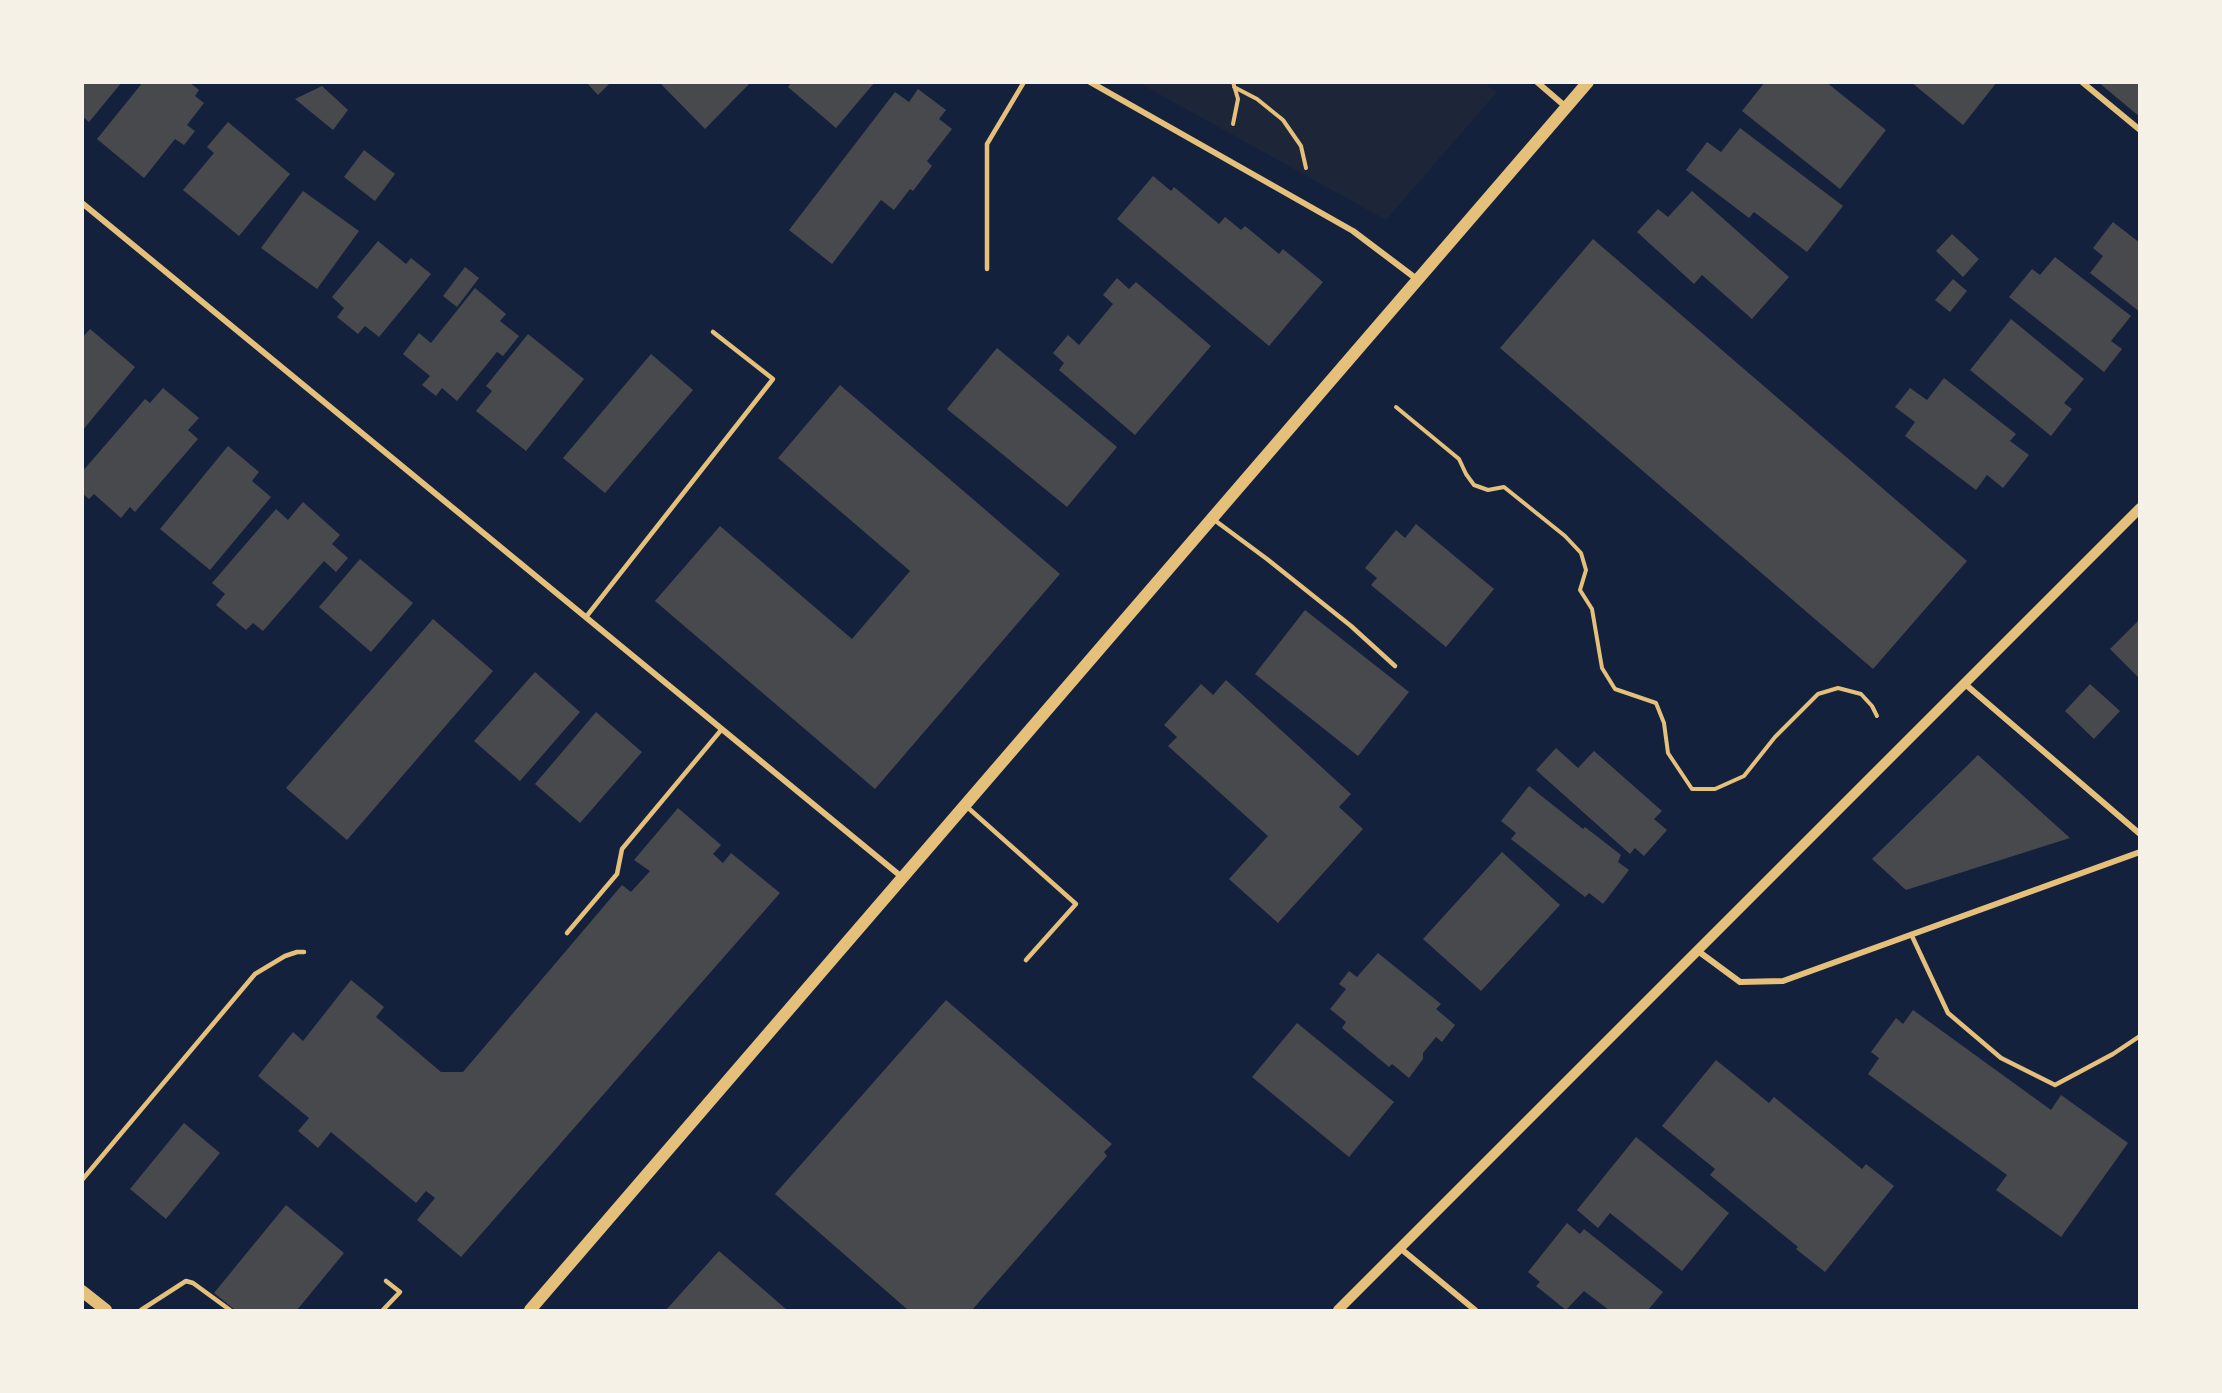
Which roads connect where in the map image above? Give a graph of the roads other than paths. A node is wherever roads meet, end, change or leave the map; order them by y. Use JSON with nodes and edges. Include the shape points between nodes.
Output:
{"nodes":[{"id":1,"x":1024,"y":82,"type":"edge"},
{"id":2,"x":1090,"y":82,"type":"edge"},
{"id":3,"x":1537,"y":82,"type":"edge"},
{"id":4,"x":1588,"y":82,"type":"edge"},
{"id":5,"x":2086,"y":84,"type":"edge"},
{"id":6,"x":1566,"y":108,"type":"junction"},
{"id":7,"x":2139,"y":130,"type":"edge"},
{"id":8,"x":82,"y":203,"type":"edge"},
{"id":9,"x":987,"y":269,"type":"dead end"},
{"id":10,"x":1419,"y":280,"type":"junction"},
{"id":11,"x":713,"y":332,"type":"dead end"},
{"id":12,"x":2139,"y":508,"type":"edge"},
{"id":13,"x":1213,"y":519,"type":"junction"},
{"id":14,"x":586,"y":617,"type":"junction"},
{"id":15,"x":1395,"y":666,"type":"dead end"},
{"id":16,"x":1965,"y":684,"type":"junction"},
{"id":17,"x":722,"y":729,"type":"junction"},
{"id":18,"x":966,"y":806,"type":"junction"},
{"id":19,"x":2139,"y":834,"type":"edge"},
{"id":20,"x":2139,"y":852,"type":"edge"},
{"id":21,"x":904,"y":878,"type":"junction"},
{"id":22,"x":567,"y":933,"type":"dead end"},
{"id":23,"x":1911,"y":934,"type":"junction"},
{"id":24,"x":1698,"y":951,"type":"junction"},
{"id":25,"x":304,"y":952,"type":"dead end"},
{"id":26,"x":1026,"y":960,"type":"dead end"},
{"id":27,"x":2139,"y":1036,"type":"edge"},
{"id":28,"x":82,"y":1180,"type":"edge"},
{"id":29,"x":1400,"y":1248,"type":"junction"},
{"id":30,"x":386,"y":1281,"type":"dead end"},
{"id":31,"x":82,"y":1291,"type":"edge"},
{"id":32,"x":106,"y":1311,"type":"edge"},
{"id":33,"x":141,"y":1311,"type":"edge"},
{"id":34,"x":230,"y":1311,"type":"edge"},
{"id":35,"x":383,"y":1311,"type":"edge"},
{"id":36,"x":530,"y":1311,"type":"edge"},
{"id":37,"x":1338,"y":1311,"type":"edge"},
{"id":38,"x":1475,"y":1311,"type":"edge"}],
"edges":[{"from":1,"to":9,"type":"lane","via":[[987,144]]},
{"from":2,"to":10,"type":"street","via":[[1353,231]]},
{"from":3,"to":6,"type":"street"},
{"from":4,"to":6,"type":"main road"},
{"from":5,"to":7,"type":"street"},
{"from":6,"to":10,"type":"main road"},
{"from":8,"to":14,"type":"street"},
{"from":10,"to":13,"type":"main road"},
{"from":11,"to":14,"type":"lane","via":[[773,379]]},
{"from":12,"to":16,"type":"street"},
{"from":13,"to":15,"type":"lane"},
{"from":13,"to":18,"type":"main road"},
{"from":14,"to":17,"type":"street"},
{"from":16,"to":19,"type":"street"},
{"from":16,"to":24,"type":"street"},
{"from":17,"to":21,"type":"street"},
{"from":17,"to":22,"type":"lane","via":[[622,849],[617,874]]},
{"from":18,"to":21,"type":"main road"},
{"from":18,"to":26,"type":"lane","via":[[1076,904]]},
{"from":20,"to":23,"type":"street"},
{"from":21,"to":36,"type":"main road"},
{"from":23,"to":24,"type":"street","via":[[1783,981],[1740,982]]},
{"from":23,"to":27,"type":"lane","via":[[1948,1013],[2001,1058],[2055,1085]]},
{"from":24,"to":29,"type":"street"},
{"from":25,"to":28,"type":"lane","via":[[285,956],[255,974]]},
{"from":29,"to":37,"type":"street"},
{"from":29,"to":38,"type":"street"},
{"from":30,"to":35,"type":"lane","via":[[400,1292]]},
{"from":31,"to":32,"type":"main road"},
{"from":33,"to":34,"type":"lane","via":[[186,1281],[193,1282]]}]}
